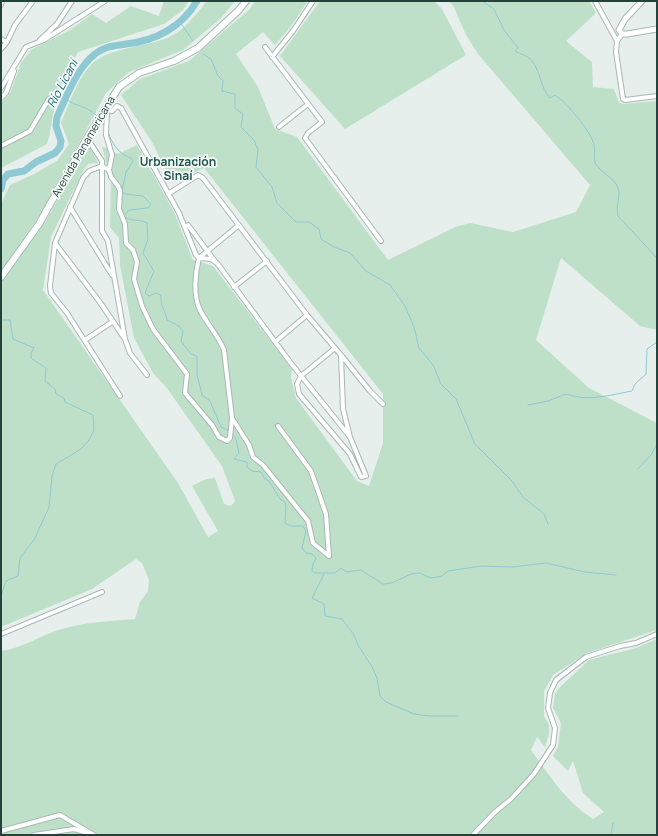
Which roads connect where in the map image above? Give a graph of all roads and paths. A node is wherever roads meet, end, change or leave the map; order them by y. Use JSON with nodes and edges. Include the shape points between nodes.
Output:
{"nodes":[{"id":1,"x":2,"y":1,"type":"edge"},
{"id":2,"x":33,"y":1,"type":"edge"},
{"id":3,"x":72,"y":1,"type":"edge"},
{"id":4,"x":105,"y":1,"type":"edge"},
{"id":5,"x":246,"y":1,"type":"edge"},
{"id":6,"x":312,"y":1,"type":"edge"},
{"id":7,"x":595,"y":1,"type":"edge"},
{"id":8,"x":642,"y":1,"type":"edge"},
{"id":9,"x":1,"y":5,"type":"edge"},
{"id":10,"x":657,"y":29,"type":"edge"},
{"id":11,"x":622,"y":34,"type":"junction"},
{"id":12,"x":1,"y":39,"type":"edge"},
{"id":13,"x":616,"y":41,"type":"junction"},
{"id":14,"x":7,"y":42,"type":"junction"},
{"id":15,"x":37,"y":43,"type":"junction"},
{"id":16,"x":265,"y":47,"type":"dead end"},
{"id":17,"x":1,"y":49,"type":"edge"},
{"id":18,"x":272,"y":57,"type":"junction"},
{"id":19,"x":17,"y":61,"type":"junction"},
{"id":20,"x":1,"y":88,"type":"edge"},
{"id":21,"x":657,"y":96,"type":"edge"},
{"id":22,"x":1,"y":98,"type":"edge"},
{"id":23,"x":49,"y":99,"type":"dead end"},
{"id":24,"x":308,"y":104,"type":"junction"},
{"id":25,"x":105,"y":110,"type":"junction"},
{"id":26,"x":279,"y":127,"type":"dead end"},
{"id":27,"x":87,"y":138,"type":"junction"},
{"id":28,"x":1,"y":146,"type":"edge"},
{"id":29,"x":102,"y":166,"type":"junction"},
{"id":30,"x":109,"y":170,"type":"junction"},
{"id":31,"x":168,"y":194,"type":"junction"},
{"id":32,"x":70,"y":207,"type":"junction"},
{"id":33,"x":188,"y":225,"type":"dead end"},
{"id":34,"x":239,"y":225,"type":"junction"},
{"id":35,"x":381,"y":241,"type":"dead end"},
{"id":36,"x":55,"y":243,"type":"junction"},
{"id":37,"x":208,"y":251,"type":"junction"},
{"id":38,"x":199,"y":258,"type":"junction"},
{"id":39,"x":266,"y":261,"type":"junction"},
{"id":40,"x":217,"y":263,"type":"junction"},
{"id":41,"x":113,"y":276,"type":"junction"},
{"id":42,"x":1,"y":277,"type":"edge"},
{"id":43,"x":234,"y":287,"type":"junction"},
{"id":44,"x":307,"y":315,"type":"junction"},
{"id":45,"x":112,"y":322,"type":"junction"},
{"id":46,"x":125,"y":339,"type":"junction"},
{"id":47,"x":85,"y":340,"type":"junction"},
{"id":48,"x":275,"y":342,"type":"junction"},
{"id":49,"x":335,"y":348,"type":"junction"},
{"id":50,"x":341,"y":355,"type":"junction"},
{"id":51,"x":147,"y":375,"type":"dead end"},
{"id":52,"x":300,"y":376,"type":"junction"},
{"id":53,"x":120,"y":396,"type":"dead end"},
{"id":54,"x":383,"y":404,"type":"dead end"},
{"id":55,"x":232,"y":418,"type":"junction"},
{"id":56,"x":278,"y":426,"type":"dead end"},
{"id":57,"x":350,"y":437,"type":"junction"},
{"id":58,"x":102,"y":592,"type":"dead end"},
{"id":59,"x":1,"y":634,"type":"edge"},
{"id":60,"x":657,"y":634,"type":"edge"},
{"id":61,"x":1,"y":831,"type":"edge"},
{"id":62,"x":34,"y":835,"type":"edge"},
{"id":63,"x":93,"y":835,"type":"edge"},
{"id":64,"x":473,"y":835,"type":"edge"}],
"edges":[{"from":1,"to":9,"type":"street"},
{"from":2,"to":14,"type":"street","via":[[15,25]]},
{"from":3,"to":15,"type":"street","via":[[57,24]]},
{"from":4,"to":15,"type":"street"},
{"from":5,"to":25,"type":"main road","name":"Avenida Panamericana","via":[[198,48],[174,61],[139,73],[125,82],[115,92]]},
{"from":6,"to":18,"type":"street"},
{"from":7,"to":13,"type":"street"},
{"from":8,"to":11,"type":"street","via":[[620,24],[619,30]]},
{"from":10,"to":11,"type":"street"},
{"from":11,"to":13,"type":"street"},
{"from":12,"to":14,"type":"street"},
{"from":13,"to":21,"type":"street","via":[[623,99]]},
{"from":14,"to":17,"type":"street"},
{"from":15,"to":19,"type":"street","via":[[26,47]]},
{"from":16,"to":18,"type":"street"},
{"from":18,"to":24,"type":"street"},
{"from":19,"to":20,"type":"street"},
{"from":19,"to":22,"type":"street","via":[[9,85]]},
{"from":23,"to":28,"type":"street","via":[[30,131]]},
{"from":24,"to":26,"type":"street"},
{"from":24,"to":35,"type":"street","via":[[322,122],[308,132],[305,138]]},
{"from":25,"to":27,"type":"main road","name":"Avenida Panamericana"},
{"from":25,"to":30,"type":"street","via":[[106,135],[112,155]]},
{"from":25,"to":31,"type":"street","via":[[112,111],[117,106],[121,108]]},
{"from":27,"to":29,"type":"street","via":[[99,155]]},
{"from":27,"to":42,"type":"main road","name":"Avenida Panamericana","via":[[39,224]]},
{"from":29,"to":30,"type":"street"},
{"from":29,"to":32,"type":"street","via":[[89,171]]},
{"from":29,"to":41,"type":"street","via":[[102,230],[108,241]]},
{"from":30,"to":55,"type":"street","via":[[120,191],[118,205],[125,224],[126,243],[133,250],[138,262],[134,279],[136,290],[150,323],[186,374],[185,393],[219,437],[227,441],[230,438]]},
{"from":31,"to":34,"type":"street","via":[[195,176],[201,176]]},
{"from":31,"to":38,"type":"street"},
{"from":32,"to":36,"type":"street"},
{"from":32,"to":41,"type":"street"},
{"from":33,"to":37,"type":"street"},
{"from":34,"to":37,"type":"street"},
{"from":34,"to":39,"type":"street"},
{"from":36,"to":45,"type":"street"},
{"from":36,"to":47,"type":"street","via":[[51,292]]},
{"from":37,"to":38,"type":"street"},
{"from":37,"to":40,"type":"street"},
{"from":38,"to":40,"type":"street","via":[[211,259]]},
{"from":38,"to":55,"type":"street","via":[[196,269],[197,298],[200,309],[224,350]]},
{"from":39,"to":43,"type":"street"},
{"from":39,"to":44,"type":"street"},
{"from":40,"to":43,"type":"street"},
{"from":41,"to":46,"type":"street"},
{"from":43,"to":48,"type":"street"},
{"from":44,"to":48,"type":"street"},
{"from":44,"to":49,"type":"street"},
{"from":45,"to":46,"type":"street"},
{"from":45,"to":47,"type":"street"},
{"from":46,"to":51,"type":"street","via":[[130,353]]},
{"from":47,"to":53,"type":"street"},
{"from":48,"to":52,"type":"street"},
{"from":49,"to":50,"type":"street"},
{"from":49,"to":52,"type":"street"},
{"from":50,"to":54,"type":"street"},
{"from":50,"to":57,"type":"street","via":[[343,409]]},
{"from":52,"to":57,"type":"street"},
{"from":52,"to":57,"type":"street","via":[[297,384],[299,394],[350,454],[361,477],[366,476]]},
{"from":55,"to":56,"type":"street","via":[[249,444],[253,457],[263,465],[308,521],[313,543],[329,556],[326,514],[311,471]]},
{"from":58,"to":59,"type":"street"},
{"from":60,"to":64,"type":"street","via":[[636,643],[586,657],[556,680],[550,693],[548,708],[555,728],[552,745],[534,774],[511,800],[495,812]]},
{"from":61,"to":63,"type":"street","via":[[60,815]]},
{"from":62,"to":63,"type":"street","via":[[74,829]]}]}
